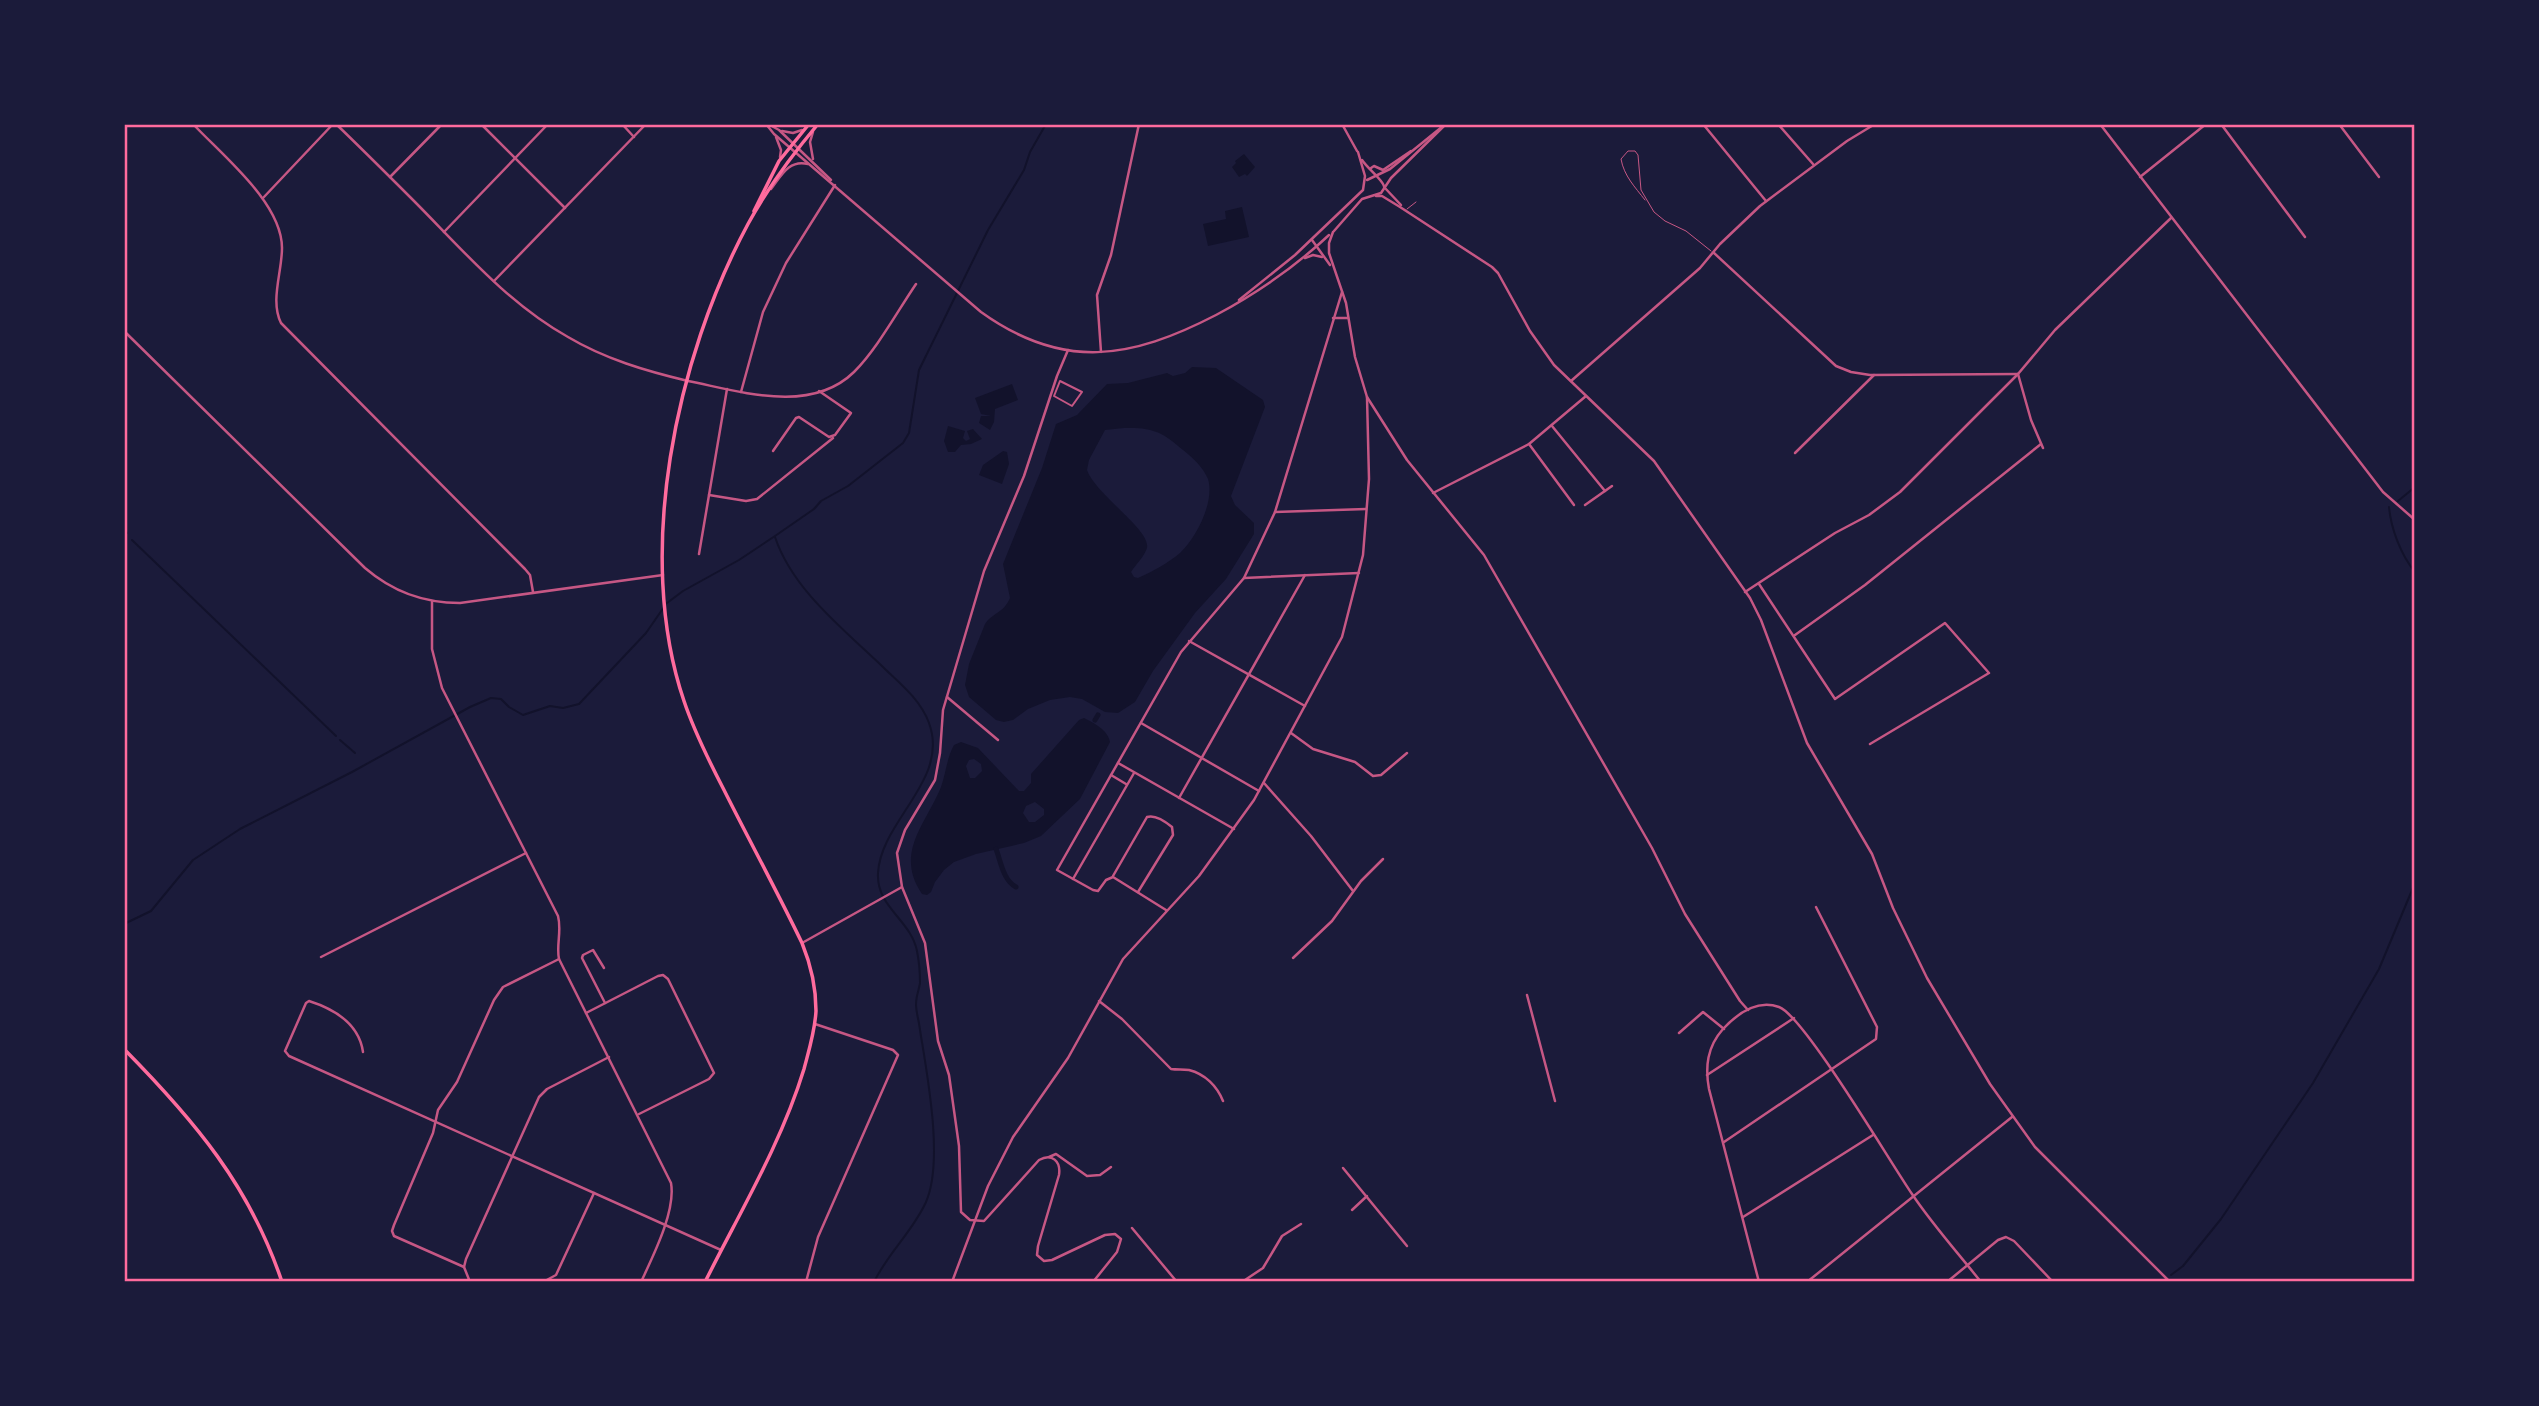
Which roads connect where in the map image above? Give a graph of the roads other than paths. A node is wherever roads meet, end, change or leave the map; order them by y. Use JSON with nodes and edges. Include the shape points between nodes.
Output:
{"nodes":[{"id":1,"x":193,"y":124,"type":"edge"},
{"id":2,"x":335,"y":124,"type":"edge"},
{"id":3,"x":442,"y":124,"type":"edge"},
{"id":4,"x":481,"y":124,"type":"edge"},
{"id":5,"x":548,"y":124,"type":"edge"},
{"id":6,"x":622,"y":124,"type":"edge"},
{"id":7,"x":646,"y":124,"type":"edge"},
{"id":8,"x":767,"y":124,"type":"edge"},
{"id":9,"x":808,"y":124,"type":"edge"},
{"id":10,"x":1139,"y":124,"type":"edge"},
{"id":11,"x":1342,"y":124,"type":"edge"},
{"id":12,"x":1446,"y":124,"type":"edge"},
{"id":13,"x":1703,"y":124,"type":"edge"},
{"id":14,"x":1778,"y":124,"type":"edge"},
{"id":15,"x":1875,"y":124,"type":"edge"},
{"id":16,"x":2100,"y":124,"type":"edge"},
{"id":17,"x":2206,"y":124,"type":"edge"},
{"id":18,"x":2221,"y":124,"type":"edge"},
{"id":19,"x":2339,"y":124,"type":"edge"},
{"id":20,"x":817,"y":125,"type":"edge"},
{"id":21,"x":779,"y":130,"type":"junction"},
{"id":22,"x":803,"y":130,"type":"junction"},
{"id":23,"x":774,"y":134,"type":"junction"},
{"id":24,"x":634,"y":137,"type":"junction"},
{"id":25,"x":791,"y":145,"type":"junction"},
{"id":26,"x":1414,"y":149,"type":"junction"},
{"id":27,"x":797,"y":150,"type":"junction"},
{"id":28,"x":1358,"y":152,"type":"junction"},
{"id":29,"x":515,"y":158,"type":"junction"},
{"id":30,"x":779,"y":161,"type":"junction"},
{"id":31,"x":817,"y":164,"type":"junction"},
{"id":32,"x":811,"y":165,"type":"junction"},
{"id":33,"x":1814,"y":166,"type":"junction"},
{"id":34,"x":1371,"y":168,"type":"dead end"},
{"id":35,"x":1375,"y":176,"type":"junction"},
{"id":36,"x":390,"y":177,"type":"junction"},
{"id":37,"x":2140,"y":177,"type":"junction"},
{"id":38,"x":2379,"y":177,"type":"dead end"},
{"id":39,"x":835,"y":185,"type":"junction"},
{"id":40,"x":1365,"y":185,"type":"junction"},
{"id":41,"x":1384,"y":186,"type":"junction"},
{"id":42,"x":771,"y":190,"type":"junction"},
{"id":43,"x":1375,"y":196,"type":"junction"},
{"id":44,"x":263,"y":198,"type":"junction"},
{"id":45,"x":1645,"y":200,"type":"junction"},
{"id":46,"x":1766,"y":201,"type":"junction"},
{"id":47,"x":1416,"y":202,"type":"dead end"},
{"id":48,"x":565,"y":208,"type":"junction"},
{"id":49,"x":1407,"y":211,"type":"junction"},
{"id":50,"x":2171,"y":218,"type":"junction"},
{"id":51,"x":748,"y":225,"type":"junction"},
{"id":52,"x":444,"y":232,"type":"junction"},
{"id":53,"x":1333,"y":232,"type":"junction"},
{"id":54,"x":2305,"y":237,"type":"dead end"},
{"id":55,"x":1312,"y":240,"type":"junction"},
{"id":56,"x":1317,"y":246,"type":"junction"},
{"id":57,"x":1713,"y":253,"type":"junction"},
{"id":58,"x":1301,"y":259,"type":"junction"},
{"id":59,"x":1324,"y":259,"type":"junction"},
{"id":60,"x":1333,"y":270,"type":"junction"},
{"id":61,"x":494,"y":281,"type":"junction"},
{"id":62,"x":916,"y":284,"type":"dead end"},
{"id":63,"x":1342,"y":292,"type":"junction"},
{"id":64,"x":1225,"y":310,"type":"junction"},
{"id":65,"x":1333,"y":318,"type":"junction"},
{"id":66,"x":1349,"y":318,"type":"junction"},
{"id":67,"x":124,"y":331,"type":"edge"},
{"id":68,"x":1068,"y":350,"type":"junction"},
{"id":69,"x":1101,"y":352,"type":"junction"},
{"id":70,"x":2018,"y":374,"type":"junction"},
{"id":71,"x":1874,"y":375,"type":"junction"},
{"id":72,"x":688,"y":381,"type":"junction"},
{"id":73,"x":1570,"y":381,"type":"junction"},
{"id":74,"x":727,"y":389,"type":"junction"},
{"id":75,"x":819,"y":391,"type":"junction"},
{"id":76,"x":741,"y":392,"type":"junction"},
{"id":77,"x":1082,"y":392,"type":"joint"},
{"id":78,"x":1367,"y":397,"type":"junction"},
{"id":79,"x":1584,"y":398,"type":"junction"},
{"id":80,"x":1552,"y":426,"type":"junction"},
{"id":81,"x":833,"y":438,"type":"junction"},
{"id":82,"x":1529,"y":444,"type":"junction"},
{"id":83,"x":773,"y":451,"type":"dead end"},
{"id":84,"x":1795,"y":453,"type":"dead end"},
{"id":85,"x":1612,"y":486,"type":"dead end"},
{"id":86,"x":1605,"y":491,"type":"junction"},
{"id":87,"x":1432,"y":494,"type":"junction"},
{"id":88,"x":709,"y":495,"type":"junction"},
{"id":89,"x":1574,"y":505,"type":"dead end"},
{"id":90,"x":1586,"y":505,"type":"dead end"},
{"id":91,"x":1368,"y":509,"type":"junction"},
{"id":92,"x":1275,"y":512,"type":"junction"},
{"id":93,"x":2415,"y":520,"type":"edge"},
{"id":94,"x":699,"y":554,"type":"dead end"},
{"id":95,"x":1359,"y":573,"type":"junction"},
{"id":96,"x":663,"y":575,"type":"junction"},
{"id":97,"x":1305,"y":575,"type":"junction"},
{"id":98,"x":1244,"y":578,"type":"junction"},
{"id":99,"x":1759,"y":584,"type":"junction"},
{"id":100,"x":533,"y":592,"type":"junction"},
{"id":101,"x":1745,"y":592,"type":"junction"},
{"id":102,"x":432,"y":602,"type":"junction"},
{"id":103,"x":1794,"y":635,"type":"junction"},
{"id":104,"x":1189,"y":641,"type":"junction"},
{"id":105,"x":1250,"y":674,"type":"junction"},
{"id":106,"x":947,"y":697,"type":"junction"},
{"id":107,"x":1306,"y":706,"type":"junction"},
{"id":108,"x":1141,"y":723,"type":"junction"},
{"id":109,"x":1291,"y":733,"type":"junction"},
{"id":110,"x":998,"y":740,"type":"dead end"},
{"id":111,"x":1870,"y":744,"type":"dead end"},
{"id":112,"x":1407,"y":753,"type":"dead end"},
{"id":113,"x":1202,"y":758,"type":"junction"},
{"id":114,"x":1118,"y":763,"type":"junction"},
{"id":115,"x":1134,"y":773,"type":"junction"},
{"id":116,"x":1111,"y":775,"type":"junction"},
{"id":117,"x":1264,"y":783,"type":"junction"},
{"id":118,"x":1128,"y":785,"type":"junction"},
{"id":119,"x":1259,"y":791,"type":"junction"},
{"id":120,"x":1179,"y":798,"type":"junction"},
{"id":121,"x":1234,"y":830,"type":"junction"},
{"id":122,"x":526,"y":853,"type":"junction"},
{"id":123,"x":1383,"y":859,"type":"dead end"},
{"id":124,"x":1113,"y":877,"type":"junction"},
{"id":125,"x":1073,"y":879,"type":"junction"},
{"id":126,"x":902,"y":887,"type":"junction"},
{"id":127,"x":1353,"y":891,"type":"junction"},
{"id":128,"x":1138,"y":892,"type":"junction"},
{"id":129,"x":1816,"y":907,"type":"dead end"},
{"id":130,"x":1166,"y":910,"type":"junction"},
{"id":131,"x":802,"y":943,"type":"junction"},
{"id":132,"x":321,"y":957,"type":"dead end"},
{"id":133,"x":1293,"y":958,"type":"dead end"},
{"id":134,"x":559,"y":959,"type":"junction"},
{"id":135,"x":604,"y":968,"type":"dead end"},
{"id":136,"x":1528,"y":995,"type":"dead end"},
{"id":137,"x":1099,"y":1001,"type":"junction"},
{"id":138,"x":605,"y":1003,"type":"junction"},
{"id":139,"x":1748,"y":1010,"type":"junction"},
{"id":140,"x":586,"y":1013,"type":"junction"},
{"id":141,"x":1794,"y":1018,"type":"junction"},
{"id":142,"x":815,"y":1024,"type":"junction"},
{"id":143,"x":1724,"y":1029,"type":"junction"},
{"id":144,"x":1679,"y":1033,"type":"dead end"},
{"id":145,"x":124,"y":1049,"type":"edge"},
{"id":146,"x":363,"y":1052,"type":"dead end"},
{"id":147,"x":609,"y":1057,"type":"junction"},
{"id":148,"x":1832,"y":1071,"type":"junction"},
{"id":149,"x":1707,"y":1075,"type":"junction"},
{"id":150,"x":1223,"y":1101,"type":"dead end"},
{"id":151,"x":1555,"y":1101,"type":"dead end"},
{"id":152,"x":638,"y":1114,"type":"junction"},
{"id":153,"x":2012,"y":1117,"type":"junction"},
{"id":154,"x":435,"y":1122,"type":"junction"},
{"id":155,"x":1873,"y":1135,"type":"junction"},
{"id":156,"x":1724,"y":1142,"type":"junction"},
{"id":157,"x":513,"y":1155,"type":"junction"},
{"id":158,"x":1049,"y":1157,"type":"junction"},
{"id":159,"x":1111,"y":1167,"type":"dead end"},
{"id":160,"x":1343,"y":1168,"type":"dead end"},
{"id":161,"x":594,"y":1192,"type":"junction"},
{"id":162,"x":1367,"y":1196,"type":"junction"},
{"id":163,"x":1913,"y":1196,"type":"junction"},
{"id":164,"x":1352,"y":1210,"type":"dead end"},
{"id":165,"x":1743,"y":1218,"type":"junction"},
{"id":166,"x":977,"y":1222,"type":"junction"},
{"id":167,"x":666,"y":1224,"type":"junction"},
{"id":168,"x":1301,"y":1224,"type":"dead end"},
{"id":169,"x":1132,"y":1228,"type":"dead end"},
{"id":170,"x":1407,"y":1246,"type":"dead end"},
{"id":171,"x":721,"y":1250,"type":"junction"},
{"id":172,"x":1968,"y":1265,"type":"junction"},
{"id":173,"x":464,"y":1267,"type":"junction"},
{"id":174,"x":282,"y":1282,"type":"edge"},
{"id":175,"x":470,"y":1282,"type":"edge"},
{"id":176,"x":543,"y":1282,"type":"edge"},
{"id":177,"x":641,"y":1282,"type":"edge"},
{"id":178,"x":705,"y":1282,"type":"edge"},
{"id":179,"x":806,"y":1282,"type":"edge"},
{"id":180,"x":952,"y":1282,"type":"edge"},
{"id":181,"x":1093,"y":1282,"type":"edge"},
{"id":182,"x":1177,"y":1282,"type":"edge"},
{"id":183,"x":1242,"y":1282,"type":"edge"},
{"id":184,"x":1759,"y":1282,"type":"edge"},
{"id":185,"x":1807,"y":1282,"type":"edge"},
{"id":186,"x":1947,"y":1282,"type":"edge"},
{"id":187,"x":1981,"y":1282,"type":"edge"},
{"id":188,"x":2053,"y":1282,"type":"edge"},
{"id":189,"x":2170,"y":1282,"type":"edge"}],
"edges":[{"from":1,"to":44,"type":"street"},
{"from":2,"to":36,"type":"street"},
{"from":2,"to":44,"type":"street"},
{"from":3,"to":36,"type":"street"},
{"from":4,"to":29,"type":"street"},
{"from":5,"to":29,"type":"street"},
{"from":6,"to":24,"type":"street"},
{"from":7,"to":24,"type":"street"},
{"from":8,"to":21,"type":"street"},
{"from":8,"to":23,"type":"street"},
{"from":9,"to":22,"type":"main road"},
{"from":10,"to":69,"type":"street","via":[[1111,256],[1097,295]]},
{"from":11,"to":28,"type":"street"},
{"from":12,"to":26,"type":"street"},
{"from":12,"to":41,"type":"street"},
{"from":13,"to":46,"type":"street"},
{"from":14,"to":33,"type":"street"},
{"from":15,"to":33,"type":"street"},
{"from":16,"to":37,"type":"street"},
{"from":17,"to":37,"type":"street"},
{"from":18,"to":54,"type":"street"},
{"from":19,"to":38,"type":"street"},
{"from":20,"to":27,"type":"main road"},
{"from":20,"to":31,"type":"street","via":[[810,150]]},
{"from":21,"to":22,"type":"street"},
{"from":21,"to":25,"type":"street"},
{"from":22,"to":25,"type":"main road"},
{"from":23,"to":25,"type":"street"},
{"from":23,"to":30,"type":"street","via":[[781,150]]},
{"from":24,"to":48,"type":"street"},
{"from":25,"to":27,"type":"street"},
{"from":25,"to":30,"type":"main road"},
{"from":26,"to":34,"type":"street","via":[[1383,170]]},
{"from":26,"to":35,"type":"street"},
{"from":27,"to":31,"type":"street"},
{"from":27,"to":32,"type":"street"},
{"from":27,"to":42,"type":"main road"},
{"from":28,"to":35,"type":"street"},
{"from":28,"to":40,"type":"street"},
{"from":29,"to":48,"type":"street"},
{"from":29,"to":52,"type":"street"},
{"from":30,"to":51,"type":"main road"},
{"from":31,"to":39,"type":"street"},
{"from":32,"to":39,"type":"street"},
{"from":32,"to":42,"type":"street","via":[[791,164]]},
{"from":33,"to":46,"type":"street"},
{"from":35,"to":40,"type":"street"},
{"from":35,"to":41,"type":"street"},
{"from":36,"to":52,"type":"street"},
{"from":37,"to":50,"type":"street"},
{"from":39,"to":68,"type":"street","via":[[968,302],[1013,333]]},
{"from":39,"to":76,"type":"street","via":[[786,263],[763,312]]},
{"from":40,"to":43,"type":"street","via":[[1367,193]]},
{"from":40,"to":55,"type":"street"},
{"from":41,"to":43,"type":"street"},
{"from":41,"to":49,"type":"street"},
{"from":42,"to":51,"type":"main road"},
{"from":43,"to":49,"type":"street"},
{"from":43,"to":53,"type":"street","via":[[1360,201]]},
{"from":44,"to":100,"type":"street","via":[[281,234],[276,306],[281,323],[525,569]]},
{"from":45,"to":45,"type":"lane","via":[[1639,155],[1628,151],[1621,159],[1622,167]]},
{"from":45,"to":57,"type":"lane","via":[[1659,217]]},
{"from":46,"to":57,"type":"street"},
{"from":47,"to":49,"type":"lane"},
{"from":48,"to":61,"type":"street"},
{"from":49,"to":73,"type":"street","via":[[1498,273],[1536,340]]},
{"from":50,"to":70,"type":"street","via":[[2055,330]]},
{"from":50,"to":93,"type":"street","via":[[2377,486]]},
{"from":51,"to":72,"type":"main road","via":[[712,304]]},
{"from":52,"to":61,"type":"street"},
{"from":53,"to":56,"type":"street"},
{"from":53,"to":60,"type":"street","via":[[1328,249]]},
{"from":55,"to":56,"type":"street"},
{"from":55,"to":64,"type":"street"},
{"from":56,"to":58,"type":"street"},
{"from":56,"to":59,"type":"street"},
{"from":57,"to":71,"type":"street","via":[[1836,366]]},
{"from":57,"to":73,"type":"street"},
{"from":58,"to":59,"type":"street"},
{"from":58,"to":64,"type":"street"},
{"from":59,"to":60,"type":"street"},
{"from":60,"to":63,"type":"street"},
{"from":61,"to":72,"type":"street","via":[[536,316],[587,348]]},
{"from":62,"to":75,"type":"street","via":[[861,365],[840,383]]},
{"from":63,"to":65,"type":"street"},
{"from":63,"to":66,"type":"street"},
{"from":64,"to":69,"type":"street","via":[[1162,341]]},
{"from":65,"to":66,"type":"street"},
{"from":65,"to":92,"type":"street"},
{"from":66,"to":78,"type":"street"},
{"from":67,"to":102,"type":"street","via":[[372,575],[392,589]]},
{"from":68,"to":69,"type":"street"},
{"from":68,"to":106,"type":"street","via":[[1024,476],[984,570]]},
{"from":70,"to":71,"type":"street"},
{"from":70,"to":99,"type":"street","via":[[1900,492]]},
{"from":70,"to":103,"type":"street","via":[[2042,446]]},
{"from":71,"to":84,"type":"street"},
{"from":72,"to":74,"type":"street"},
{"from":72,"to":96,"type":"main road","via":[[668,486]]},
{"from":73,"to":79,"type":"street"},
{"from":74,"to":76,"type":"street"},
{"from":74,"to":88,"type":"street"},
{"from":75,"to":76,"type":"street","via":[[786,397]]},
{"from":75,"to":81,"type":"street","via":[[851,413]]},
{"from":77,"to":77,"type":"street","via":[[1072,406],[1054,396],[1060,381]]},
{"from":78,"to":87,"type":"street"},
{"from":78,"to":91,"type":"street"},
{"from":79,"to":80,"type":"street"},
{"from":79,"to":101,"type":"street","via":[[1654,461]]},
{"from":80,"to":82,"type":"street"},
{"from":80,"to":86,"type":"street"},
{"from":81,"to":83,"type":"street","via":[[800,416]]},
{"from":81,"to":88,"type":"street","via":[[757,499]]},
{"from":82,"to":87,"type":"street"},
{"from":82,"to":89,"type":"street"},
{"from":85,"to":86,"type":"street"},
{"from":86,"to":90,"type":"street"},
{"from":87,"to":139,"type":"street","via":[[1484,555],[1685,914]]},
{"from":88,"to":94,"type":"street"},
{"from":91,"to":92,"type":"street"},
{"from":91,"to":95,"type":"street"},
{"from":92,"to":98,"type":"street"},
{"from":95,"to":97,"type":"street"},
{"from":95,"to":107,"type":"street","via":[[1342,637]]},
{"from":96,"to":100,"type":"street"},
{"from":96,"to":131,"type":"main road","via":[[675,673],[691,723]]},
{"from":97,"to":98,"type":"street"},
{"from":97,"to":105,"type":"street"},
{"from":98,"to":104,"type":"street"},
{"from":99,"to":101,"type":"street"},
{"from":99,"to":103,"type":"street"},
{"from":100,"to":102,"type":"street","via":[[460,603]]},
{"from":101,"to":153,"type":"street","via":[[1762,620],[1807,743],[1872,854],[1934,990]]},
{"from":102,"to":122,"type":"street","via":[[434,663]]},
{"from":103,"to":111,"type":"street","via":[[1835,699],[1945,624],[1989,673]]},
{"from":104,"to":105,"type":"street"},
{"from":104,"to":108,"type":"street"},
{"from":105,"to":107,"type":"street"},
{"from":105,"to":113,"type":"street"},
{"from":106,"to":110,"type":"street"},
{"from":106,"to":126,"type":"street","via":[[935,780],[900,841],[897,862]]},
{"from":107,"to":109,"type":"street"},
{"from":108,"to":113,"type":"street"},
{"from":108,"to":114,"type":"street"},
{"from":109,"to":112,"type":"street","via":[[1312,749],[1355,762],[1373,776],[1381,775]]},
{"from":109,"to":117,"type":"street"},
{"from":113,"to":119,"type":"street"},
{"from":113,"to":120,"type":"street"},
{"from":114,"to":115,"type":"street"},
{"from":114,"to":116,"type":"street"},
{"from":115,"to":118,"type":"street"},
{"from":115,"to":120,"type":"street"},
{"from":116,"to":118,"type":"street"},
{"from":116,"to":125,"type":"street","via":[[1056,870]]},
{"from":117,"to":119,"type":"street"},
{"from":117,"to":127,"type":"street"},
{"from":118,"to":125,"type":"street"},
{"from":119,"to":121,"type":"street"},
{"from":120,"to":121,"type":"street"},
{"from":121,"to":130,"type":"street"},
{"from":122,"to":132,"type":"street"},
{"from":122,"to":134,"type":"street","via":[[558,916]]},
{"from":123,"to":127,"type":"street"},
{"from":124,"to":125,"type":"street","via":[[1098,891]]},
{"from":124,"to":128,"type":"street"},
{"from":124,"to":128,"type":"street","via":[[1147,817],[1168,824],[1173,835]]},
{"from":126,"to":131,"type":"street"},
{"from":126,"to":166,"type":"street","via":[[925,943],[938,1041],[949,1075],[959,1146],[960,1208]]},
{"from":127,"to":133,"type":"street","via":[[1332,921]]},
{"from":128,"to":130,"type":"street"},
{"from":129,"to":148,"type":"street","via":[[1878,1033]]},
{"from":130,"to":137,"type":"street","via":[[1123,958]]},
{"from":131,"to":142,"type":"main road","via":[[814,985]]},
{"from":134,"to":140,"type":"street"},
{"from":134,"to":154,"type":"street","via":[[503,987]]},
{"from":135,"to":138,"type":"street","via":[[593,950],[582,956]]},
{"from":136,"to":151,"type":"street"},
{"from":137,"to":150,"type":"street","via":[[1171,1069],[1206,1078]]},
{"from":137,"to":166,"type":"street","via":[[1068,1058],[1013,1137],[988,1186]]},
{"from":138,"to":140,"type":"street"},
{"from":138,"to":152,"type":"street","via":[[663,975],[713,1068],[709,1079]]},
{"from":139,"to":141,"type":"street","via":[[1773,1005]]},
{"from":139,"to":143,"type":"street"},
{"from":140,"to":147,"type":"street"},
{"from":141,"to":148,"type":"street"},
{"from":141,"to":149,"type":"street"},
{"from":142,"to":171,"type":"main road","via":[[787,1118]]},
{"from":142,"to":179,"type":"street","via":[[893,1049],[898,1055],[818,1237]]},
{"from":143,"to":144,"type":"street","via":[[1703,1012]]},
{"from":143,"to":149,"type":"street","via":[[1711,1049]]},
{"from":145,"to":174,"type":"main road","via":[[171,1097],[225,1165],[257,1221]]},
{"from":146,"to":154,"type":"street","via":[[345,1018],[309,1001],[285,1051]]},
{"from":147,"to":152,"type":"street"},
{"from":147,"to":157,"type":"street","via":[[542,1093]]},
{"from":148,"to":155,"type":"street"},
{"from":148,"to":156,"type":"street"},
{"from":149,"to":156,"type":"street"},
{"from":152,"to":167,"type":"street","via":[[671,1183]]},
{"from":153,"to":163,"type":"street"},
{"from":153,"to":189,"type":"street","via":[[2035,1147]]},
{"from":154,"to":157,"type":"street"},
{"from":154,"to":173,"type":"street","via":[[392,1231],[394,1236]]},
{"from":155,"to":163,"type":"street"},
{"from":155,"to":165,"type":"street"},
{"from":156,"to":165,"type":"street"},
{"from":157,"to":161,"type":"street"},
{"from":157,"to":173,"type":"street"},
{"from":158,"to":159,"type":"street","via":[[1056,1153],[1087,1176],[1100,1175]]},
{"from":158,"to":166,"type":"street","via":[[1039,1160],[986,1218]]},
{"from":158,"to":181,"type":"street","via":[[1058,1163],[1059,1175],[1037,1255],[1052,1260],[1115,1234],[1121,1239],[1120,1247]]},
{"from":160,"to":162,"type":"street"},
{"from":161,"to":167,"type":"street"},
{"from":161,"to":176,"type":"street","via":[[556,1275]]},
{"from":162,"to":164,"type":"street"},
{"from":162,"to":170,"type":"street"},
{"from":163,"to":172,"type":"street"},
{"from":163,"to":185,"type":"street"},
{"from":165,"to":184,"type":"street"},
{"from":166,"to":180,"type":"street"},
{"from":167,"to":171,"type":"street"},
{"from":167,"to":177,"type":"street"},
{"from":168,"to":183,"type":"street","via":[[1282,1236],[1263,1268]]},
{"from":169,"to":182,"type":"street"},
{"from":171,"to":178,"type":"main road"},
{"from":172,"to":186,"type":"street"},
{"from":172,"to":187,"type":"street"},
{"from":172,"to":188,"type":"street","via":[[2006,1237]]},
{"from":173,"to":175,"type":"street"}]}
